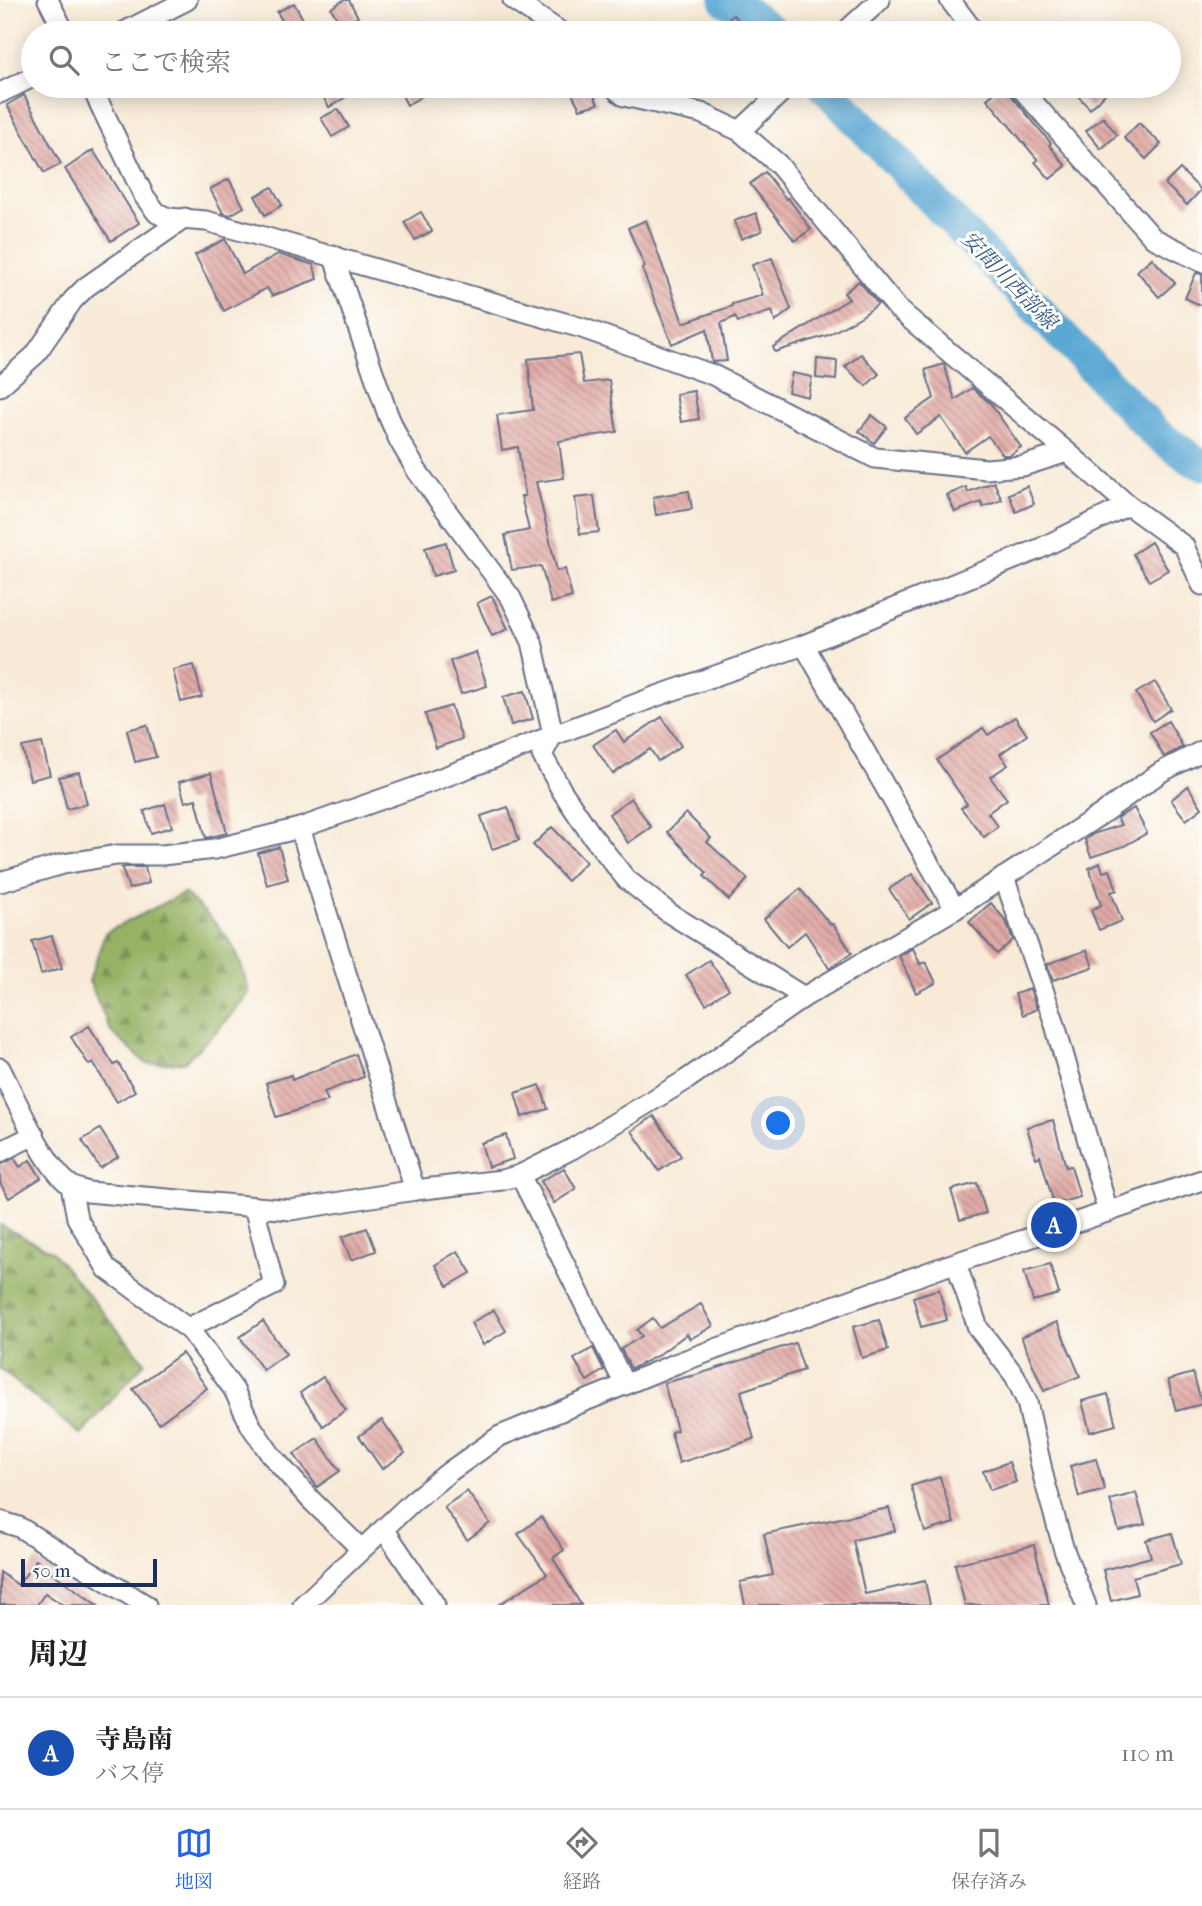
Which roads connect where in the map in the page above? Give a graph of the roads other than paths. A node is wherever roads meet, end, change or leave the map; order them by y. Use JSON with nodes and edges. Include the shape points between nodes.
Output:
{"nodes":[{"id":1,"x":48,"y":0,"type":"edge"},
{"id":2,"x":187,"y":0,"type":"edge"},
{"id":3,"x":513,"y":0,"type":"edge"},
{"id":4,"x":880,"y":0,"type":"edge"},
{"id":5,"x":950,"y":0,"type":"edge"},
{"id":6,"x":59,"y":21,"type":"edge"},
{"id":7,"x":145,"y":21,"type":"edge"},
{"id":8,"x":544,"y":21,"type":"edge"},
{"id":9,"x":857,"y":21,"type":"edge"},
{"id":10,"x":966,"y":21,"type":"edge"},
{"id":11,"x":21,"y":83,"type":"edge"},
{"id":12,"x":0,"y":93,"type":"edge"},
{"id":13,"x":97,"y":98,"type":"edge"},
{"id":14,"x":633,"y":98,"type":"edge"},
{"id":15,"x":775,"y":98,"type":"edge"},
{"id":16,"x":1030,"y":98,"type":"edge"},
{"id":17,"x":740,"y":131,"type":"junction"},
{"id":18,"x":185,"y":218,"type":"junction"},
{"id":19,"x":333,"y":255,"type":"junction"},
{"id":20,"x":1202,"y":262,"type":"edge"},
{"id":21,"x":0,"y":386,"type":"edge"},
{"id":22,"x":1067,"y":452,"type":"junction"},
{"id":23,"x":1128,"y":505,"type":"junction"},
{"id":24,"x":1202,"y":585,"type":"edge"},
{"id":25,"x":804,"y":645,"type":"junction"},
{"id":26,"x":553,"y":734,"type":"junction"},
{"id":27,"x":1202,"y":751,"type":"edge"},
{"id":28,"x":300,"y":828,"type":"junction"},
{"id":29,"x":1004,"y":877,"type":"junction"},
{"id":30,"x":0,"y":882,"type":"edge"},
{"id":31,"x":955,"y":909,"type":"junction"},
{"id":32,"x":804,"y":997,"type":"junction"},
{"id":33,"x":0,"y":1068,"type":"edge"},
{"id":34,"x":34,"y":1135,"type":"junction"},
{"id":35,"x":0,"y":1152,"type":"edge"},
{"id":36,"x":520,"y":1175,"type":"junction"},
{"id":37,"x":1202,"y":1180,"type":"edge"},
{"id":38,"x":71,"y":1186,"type":"junction"},
{"id":39,"x":415,"y":1190,"type":"junction"},
{"id":40,"x":254,"y":1208,"type":"junction"},
{"id":41,"x":1108,"y":1212,"type":"junction"},
{"id":42,"x":956,"y":1263,"type":"junction"},
{"id":43,"x":188,"y":1328,"type":"junction"},
{"id":44,"x":625,"y":1385,"type":"junction"},
{"id":45,"x":0,"y":1521,"type":"edge"},
{"id":46,"x":384,"y":1529,"type":"junction"},
{"id":47,"x":361,"y":1549,"type":"junction"},
{"id":48,"x":124,"y":1591,"type":"junction"},
{"id":49,"x":109,"y":1605,"type":"edge"},
{"id":50,"x":146,"y":1605,"type":"edge"},
{"id":51,"x":303,"y":1605,"type":"edge"},
{"id":52,"x":435,"y":1605,"type":"edge"},
{"id":53,"x":1086,"y":1605,"type":"edge"}],
"edges":[{"from":1,"to":6,"type":"street"},
{"from":2,"to":7,"type":"street"},
{"from":3,"to":8,"type":"street"},
{"from":4,"to":9,"type":"street"},
{"from":5,"to":10,"type":"street"},
{"from":11,"to":12,"type":"street"},
{"from":13,"to":18,"type":"street","via":[[144,196],[157,213]]},
{"from":14,"to":17,"type":"street","via":[[701,113]]},
{"from":15,"to":17,"type":"street"},
{"from":16,"to":20,"type":"street","via":[[1153,238]]},
{"from":17,"to":22,"type":"street","via":[[778,164],[898,309]]},
{"from":18,"to":19,"type":"street"},
{"from":18,"to":21,"type":"street","via":[[86,287],[35,355]]},
{"from":19,"to":22,"type":"street","via":[[582,328],[713,375],[875,458],[986,468],[1023,466]]},
{"from":19,"to":26,"type":"street","via":[[399,440],[511,598],[532,642]]},
{"from":22,"to":23,"type":"street"},
{"from":23,"to":24,"type":"street","via":[[1184,546]]},
{"from":23,"to":25,"type":"street","via":[[1039,549]]},
{"from":25,"to":26,"type":"street"},
{"from":25,"to":31,"type":"street"},
{"from":26,"to":28,"type":"street"},
{"from":26,"to":32,"type":"street","via":[[542,755],[590,833],[626,879],[669,913]]},
{"from":27,"to":29,"type":"street","via":[[1161,772]]},
{"from":28,"to":30,"type":"street","via":[[215,849],[117,855],[63,864]]},
{"from":28,"to":39,"type":"street"},
{"from":29,"to":31,"type":"street"},
{"from":29,"to":41,"type":"street","via":[[1054,1021]]},
{"from":31,"to":32,"type":"street"},
{"from":32,"to":36,"type":"street","via":[[686,1080]]},
{"from":33,"to":34,"type":"street"},
{"from":34,"to":35,"type":"street"},
{"from":34,"to":38,"type":"street"},
{"from":36,"to":39,"type":"street"},
{"from":36,"to":44,"type":"street"},
{"from":37,"to":41,"type":"street"},
{"from":38,"to":40,"type":"street","via":[[88,1192]]},
{"from":38,"to":43,"type":"street","via":[[77,1218],[107,1269]]},
{"from":39,"to":40,"type":"street","via":[[291,1210]]},
{"from":40,"to":43,"type":"street","via":[[274,1285]]},
{"from":41,"to":42,"type":"street"},
{"from":42,"to":44,"type":"street"},
{"from":42,"to":53,"type":"street","via":[[978,1328],[1015,1376],[1027,1402],[1064,1550]]},
{"from":43,"to":47,"type":"street","via":[[234,1390],[271,1455]]},
{"from":44,"to":46,"type":"street","via":[[500,1436],[449,1472]]},
{"from":45,"to":48,"type":"street","via":[[19,1527]]},
{"from":46,"to":47,"type":"street"},
{"from":46,"to":52,"type":"street"},
{"from":47,"to":51,"type":"street"},
{"from":48,"to":49,"type":"street"},
{"from":48,"to":50,"type":"street"}]}
